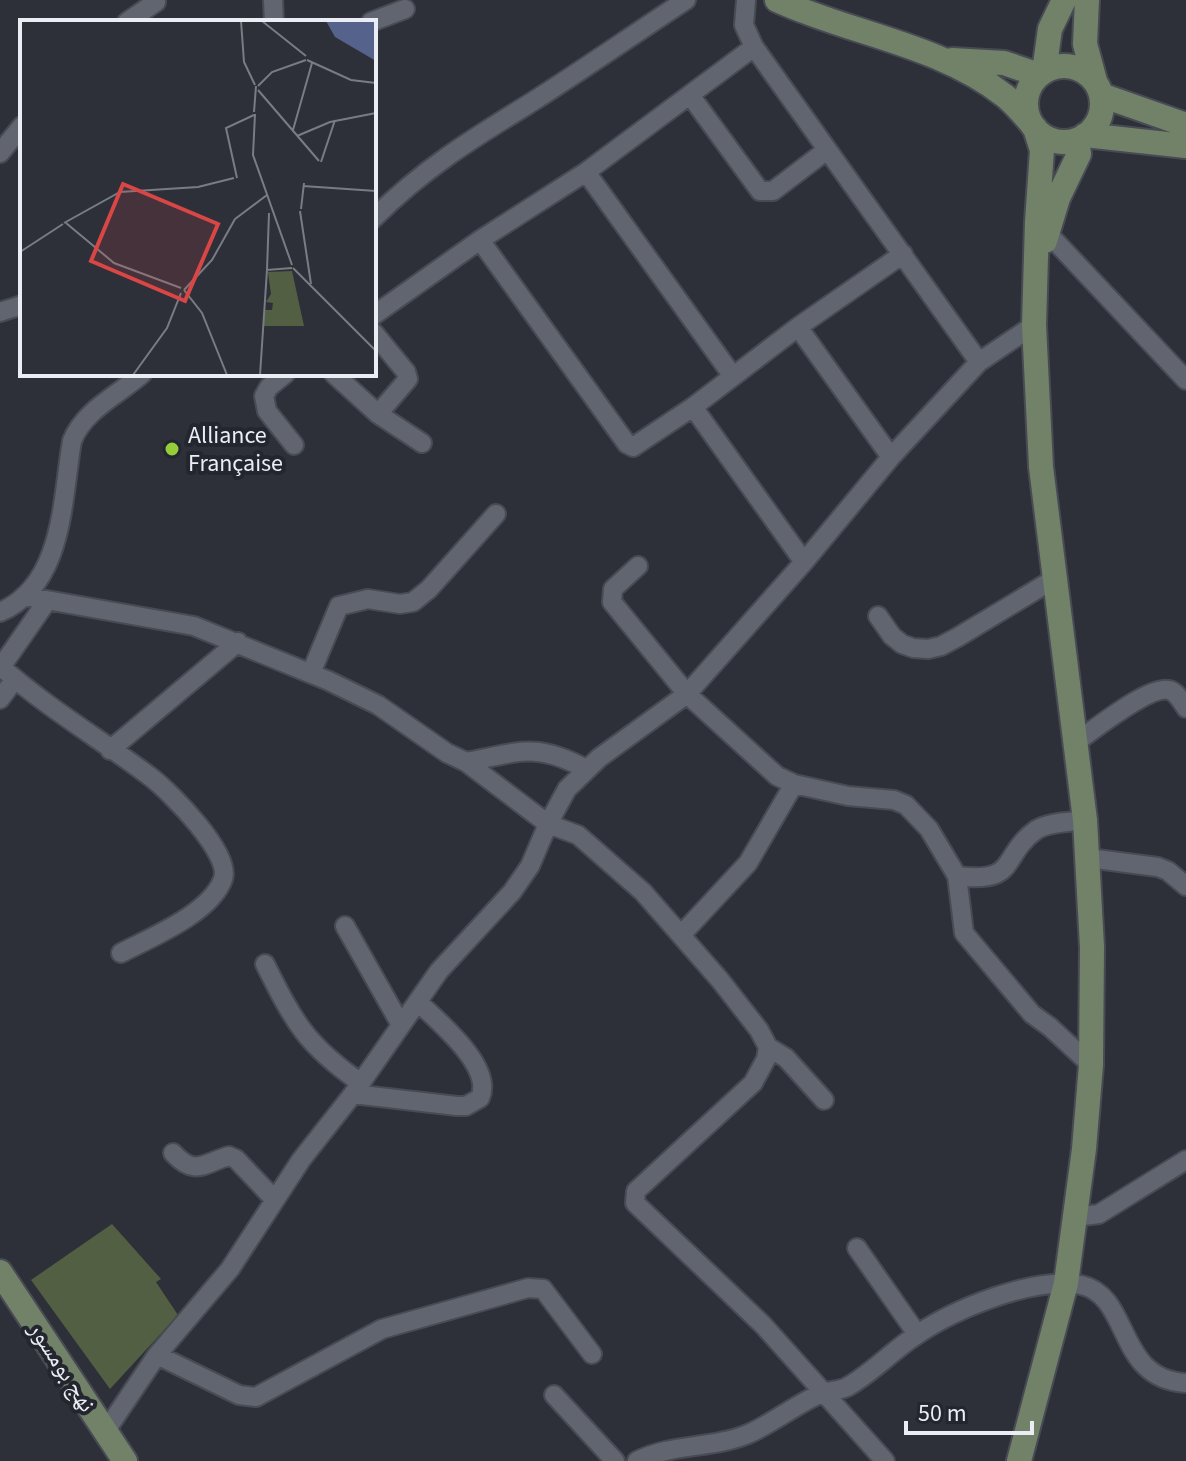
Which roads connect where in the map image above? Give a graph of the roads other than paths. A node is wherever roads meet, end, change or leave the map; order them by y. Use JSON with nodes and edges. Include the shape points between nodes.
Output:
{"nodes":[{"id":1,"x":273,"y":0,"type":"edge"},
{"id":2,"x":686,"y":0,"type":"edge"},
{"id":3,"x":746,"y":0,"type":"edge"},
{"id":4,"x":1064,"y":0,"type":"edge"},
{"id":5,"x":1087,"y":0,"type":"edge"},
{"id":6,"x":156,"y":1,"type":"edge"},
{"id":7,"x":788,"y":2,"type":"edge"},
{"id":8,"x":405,"y":9,"type":"dead end"},
{"id":9,"x":130,"y":20,"type":"edge"},
{"id":10,"x":274,"y":20,"type":"edge"},
{"id":11,"x":376,"y":20,"type":"edge"},
{"id":12,"x":754,"y":47,"type":"junction"},
{"id":13,"x":938,"y":58,"type":"junction"},
{"id":14,"x":1042,"y":73,"type":"junction"},
{"id":15,"x":1098,"y":88,"type":"junction"},
{"id":16,"x":690,"y":95,"type":"junction"},
{"id":17,"x":1033,"y":125,"type":"junction"},
{"id":18,"x":1186,"y":125,"type":"edge"},
{"id":19,"x":20,"y":128,"type":"edge"},
{"id":20,"x":1081,"y":138,"type":"junction"},
{"id":21,"x":1186,"y":146,"type":"edge"},
{"id":22,"x":827,"y":150,"type":"junction"},
{"id":23,"x":0,"y":153,"type":"edge"},
{"id":24,"x":586,"y":172,"type":"junction"},
{"id":25,"x":376,"y":216,"type":"edge"},
{"id":26,"x":1042,"y":227,"type":"junction"},
{"id":27,"x":480,"y":240,"type":"junction"},
{"id":28,"x":903,"y":254,"type":"junction"},
{"id":29,"x":20,"y":306,"type":"edge"},
{"id":30,"x":0,"y":312,"type":"edge"},
{"id":31,"x":376,"y":314,"type":"edge"},
{"id":32,"x":1034,"y":325,"type":"junction"},
{"id":33,"x":798,"y":327,"type":"junction"},
{"id":34,"x":376,"y":335,"type":"edge"},
{"id":35,"x":979,"y":362,"type":"junction"},
{"id":36,"x":732,"y":375,"type":"junction"},
{"id":37,"x":139,"y":376,"type":"edge"},
{"id":38,"x":283,"y":376,"type":"edge"},
{"id":39,"x":336,"y":376,"type":"edge"},
{"id":40,"x":1186,"y":380,"type":"edge"},
{"id":41,"x":693,"y":407,"type":"junction"},
{"id":42,"x":378,"y":414,"type":"junction"},
{"id":43,"x":422,"y":443,"type":"dead end"},
{"id":44,"x":294,"y":445,"type":"dead end"},
{"id":45,"x":891,"y":457,"type":"junction"},
{"id":46,"x":496,"y":514,"type":"dead end"},
{"id":47,"x":804,"y":562,"type":"junction"},
{"id":48,"x":638,"y":566,"type":"dead end"},
{"id":49,"x":1054,"y":579,"type":"junction"},
{"id":50,"x":24,"y":596,"type":"junction"},
{"id":51,"x":47,"y":601,"type":"junction"},
{"id":52,"x":0,"y":612,"type":"edge"},
{"id":53,"x":878,"y":616,"type":"dead end"},
{"id":54,"x":238,"y":642,"type":"junction"},
{"id":55,"x":5,"y":671,"type":"edge"},
{"id":56,"x":311,"y":673,"type":"junction"},
{"id":57,"x":687,"y":694,"type":"junction"},
{"id":58,"x":0,"y":699,"type":"edge"},
{"id":59,"x":1186,"y":708,"type":"edge"},
{"id":60,"x":1076,"y":742,"type":"junction"},
{"id":61,"x":110,"y":750,"type":"junction"},
{"id":62,"x":466,"y":762,"type":"junction"},
{"id":63,"x":586,"y":769,"type":"junction"},
{"id":64,"x":794,"y":784,"type":"junction"},
{"id":65,"x":1085,"y":820,"type":"junction"},
{"id":66,"x":548,"y":824,"type":"junction"},
{"id":67,"x":1088,"y":858,"type":"junction"},
{"id":68,"x":957,"y":876,"type":"junction"},
{"id":69,"x":1186,"y":886,"type":"edge"},
{"id":70,"x":345,"y":926,"type":"dead end"},
{"id":71,"x":681,"y":935,"type":"junction"},
{"id":72,"x":121,"y":953,"type":"dead end"},
{"id":73,"x":265,"y":964,"type":"dead end"},
{"id":74,"x":418,"y":1002,"type":"junction"},
{"id":75,"x":401,"y":1025,"type":"junction"},
{"id":76,"x":768,"y":1047,"type":"junction"},
{"id":77,"x":1091,"y":1065,"type":"junction"},
{"id":78,"x":357,"y":1088,"type":"junction"},
{"id":79,"x":824,"y":1100,"type":"dead end"},
{"id":80,"x":173,"y":1153,"type":"dead end"},
{"id":81,"x":1186,"y":1160,"type":"edge"},
{"id":82,"x":274,"y":1199,"type":"junction"},
{"id":83,"x":1075,"y":1217,"type":"junction"},
{"id":84,"x":857,"y":1248,"type":"dead end"},
{"id":85,"x":0,"y":1272,"type":"edge"},
{"id":86,"x":1066,"y":1283,"type":"junction"},
{"id":87,"x":917,"y":1334,"type":"junction"},
{"id":88,"x":592,"y":1354,"type":"dead end"},
{"id":89,"x":157,"y":1355,"type":"junction"},
{"id":90,"x":1186,"y":1383,"type":"edge"},
{"id":91,"x":822,"y":1393,"type":"junction"},
{"id":92,"x":554,"y":1395,"type":"dead end"},
{"id":93,"x":105,"y":1432,"type":"junction"},
{"id":94,"x":677,"y":1455,"type":"edge"},
{"id":95,"x":120,"y":1459,"type":"edge"},
{"id":96,"x":615,"y":1461,"type":"edge"},
{"id":97,"x":637,"y":1461,"type":"edge"},
{"id":98,"x":885,"y":1461,"type":"edge"},
{"id":99,"x":1019,"y":1461,"type":"edge"}],
"edges":[{"from":1,"to":10,"type":"street"},
{"from":2,"to":25,"type":"street","via":[[471,138],[427,169]]},
{"from":3,"to":12,"type":"street","via":[[744,25]]},
{"from":4,"to":14,"type":"main road","via":[[1050,29]]},
{"from":5,"to":15,"type":"main road","via":[[1085,44]]},
{"from":6,"to":9,"type":"street"},
{"from":7,"to":13,"type":"main road"},
{"from":8,"to":11,"type":"street"},
{"from":12,"to":16,"type":"street"},
{"from":12,"to":22,"type":"street"},
{"from":13,"to":14,"type":"main road","via":[[1004,63]]},
{"from":13,"to":17,"type":"main road","via":[[991,86]]},
{"from":14,"to":15,"type":"main road","via":[[1077,68]]},
{"from":14,"to":17,"type":"main road","via":[[1027,97]]},
{"from":15,"to":18,"type":"main road"},
{"from":15,"to":20,"type":"main road","via":[[1101,111],[1096,125]]},
{"from":16,"to":22,"type":"street","via":[[760,191],[773,191]]},
{"from":16,"to":24,"type":"street"},
{"from":17,"to":20,"type":"main road","via":[[1054,140]]},
{"from":17,"to":26,"type":"main road","via":[[1042,150]]},
{"from":19,"to":23,"type":"street"},
{"from":20,"to":21,"type":"main road"},
{"from":20,"to":26,"type":"main road","via":[[1079,154]]},
{"from":22,"to":28,"type":"street"},
{"from":24,"to":27,"type":"street"},
{"from":24,"to":36,"type":"street"},
{"from":26,"to":32,"type":"main road"},
{"from":26,"to":40,"type":"street"},
{"from":27,"to":31,"type":"street"},
{"from":27,"to":41,"type":"street","via":[[627,444],[638,446]]},
{"from":28,"to":33,"type":"street"},
{"from":28,"to":35,"type":"street"},
{"from":29,"to":30,"type":"street"},
{"from":32,"to":35,"type":"street"},
{"from":32,"to":49,"type":"main road","via":[[1041,467]]},
{"from":33,"to":36,"type":"street"},
{"from":33,"to":45,"type":"street"},
{"from":34,"to":42,"type":"street","via":[[408,379]]},
{"from":35,"to":45,"type":"street"},
{"from":36,"to":41,"type":"street"},
{"from":37,"to":50,"type":"street","via":[[77,428],[56,543]]},
{"from":38,"to":44,"type":"street","via":[[264,396],[267,411]]},
{"from":39,"to":42,"type":"street"},
{"from":41,"to":47,"type":"street"},
{"from":42,"to":43,"type":"street"},
{"from":45,"to":47,"type":"street"},
{"from":46,"to":56,"type":"street","via":[[413,602],[368,599],[339,606]]},
{"from":47,"to":57,"type":"street"},
{"from":48,"to":57,"type":"street","via":[[613,589],[612,602]]},
{"from":49,"to":53,"type":"street","via":[[958,637],[928,649],[902,644]]},
{"from":49,"to":60,"type":"main road"},
{"from":50,"to":51,"type":"street"},
{"from":50,"to":52,"type":"street"},
{"from":51,"to":54,"type":"street","via":[[194,626]]},
{"from":51,"to":55,"type":"street"},
{"from":54,"to":56,"type":"street"},
{"from":54,"to":61,"type":"street"},
{"from":55,"to":58,"type":"street"},
{"from":55,"to":61,"type":"street"},
{"from":56,"to":62,"type":"street","via":[[378,705]]},
{"from":57,"to":63,"type":"street"},
{"from":57,"to":64,"type":"street","via":[[766,767]]},
{"from":59,"to":60,"type":"street","via":[[1174,693],[1160,690]]},
{"from":60,"to":65,"type":"main road"},
{"from":61,"to":72,"type":"street","via":[[181,806],[216,849],[225,875],[203,906]]},
{"from":62,"to":63,"type":"street","via":[[550,752]]},
{"from":62,"to":66,"type":"street"},
{"from":63,"to":66,"type":"street","via":[[567,789]]},
{"from":64,"to":68,"type":"street","via":[[906,805],[929,829]]},
{"from":64,"to":71,"type":"street","via":[[748,863]]},
{"from":65,"to":67,"type":"main road"},
{"from":65,"to":68,"type":"street","via":[[1037,829],[1001,872],[986,878]]},
{"from":66,"to":71,"type":"street","via":[[592,846]]},
{"from":66,"to":74,"type":"street","via":[[512,892],[439,971]]},
{"from":67,"to":69,"type":"street","via":[[1158,867]]},
{"from":67,"to":77,"type":"main road"},
{"from":68,"to":77,"type":"street","via":[[964,933],[1032,1014]]},
{"from":70,"to":75,"type":"street"},
{"from":71,"to":76,"type":"street"},
{"from":73,"to":78,"type":"street","via":[[314,1046]]},
{"from":74,"to":75,"type":"street"},
{"from":74,"to":78,"type":"street","via":[[477,1068],[484,1088],[480,1098],[457,1106]]},
{"from":75,"to":78,"type":"street"},
{"from":76,"to":79,"type":"street","via":[[786,1058]]},
{"from":76,"to":91,"type":"street","via":[[753,1083],[634,1198],[763,1325]]},
{"from":77,"to":83,"type":"main road"},
{"from":78,"to":82,"type":"street"},
{"from":80,"to":82,"type":"street","via":[[183,1164],[198,1167],[229,1156],[236,1159]]},
{"from":81,"to":83,"type":"street","via":[[1099,1214]]},
{"from":82,"to":89,"type":"street","via":[[230,1269]]},
{"from":83,"to":86,"type":"main road"},
{"from":84,"to":87,"type":"street"},
{"from":85,"to":93,"type":"main road","name":"نهج بومسور"},
{"from":86,"to":87,"type":"street","via":[[1010,1292]]},
{"from":86,"to":90,"type":"street","via":[[1100,1293],[1132,1349],[1155,1376]]},
{"from":86,"to":99,"type":"main road"},
{"from":87,"to":91,"type":"street","via":[[848,1387]]},
{"from":88,"to":89,"type":"street","via":[[543,1289],[528,1288],[382,1329],[256,1397],[239,1395]]},
{"from":89,"to":93,"type":"street"},
{"from":91,"to":94,"type":"street","via":[[747,1435]]},
{"from":91,"to":98,"type":"street"},
{"from":92,"to":96,"type":"street"},
{"from":93,"to":95,"type":"main road","name":"نهج بومسور"},
{"from":94,"to":97,"type":"street","via":[[653,1453]]}]}
